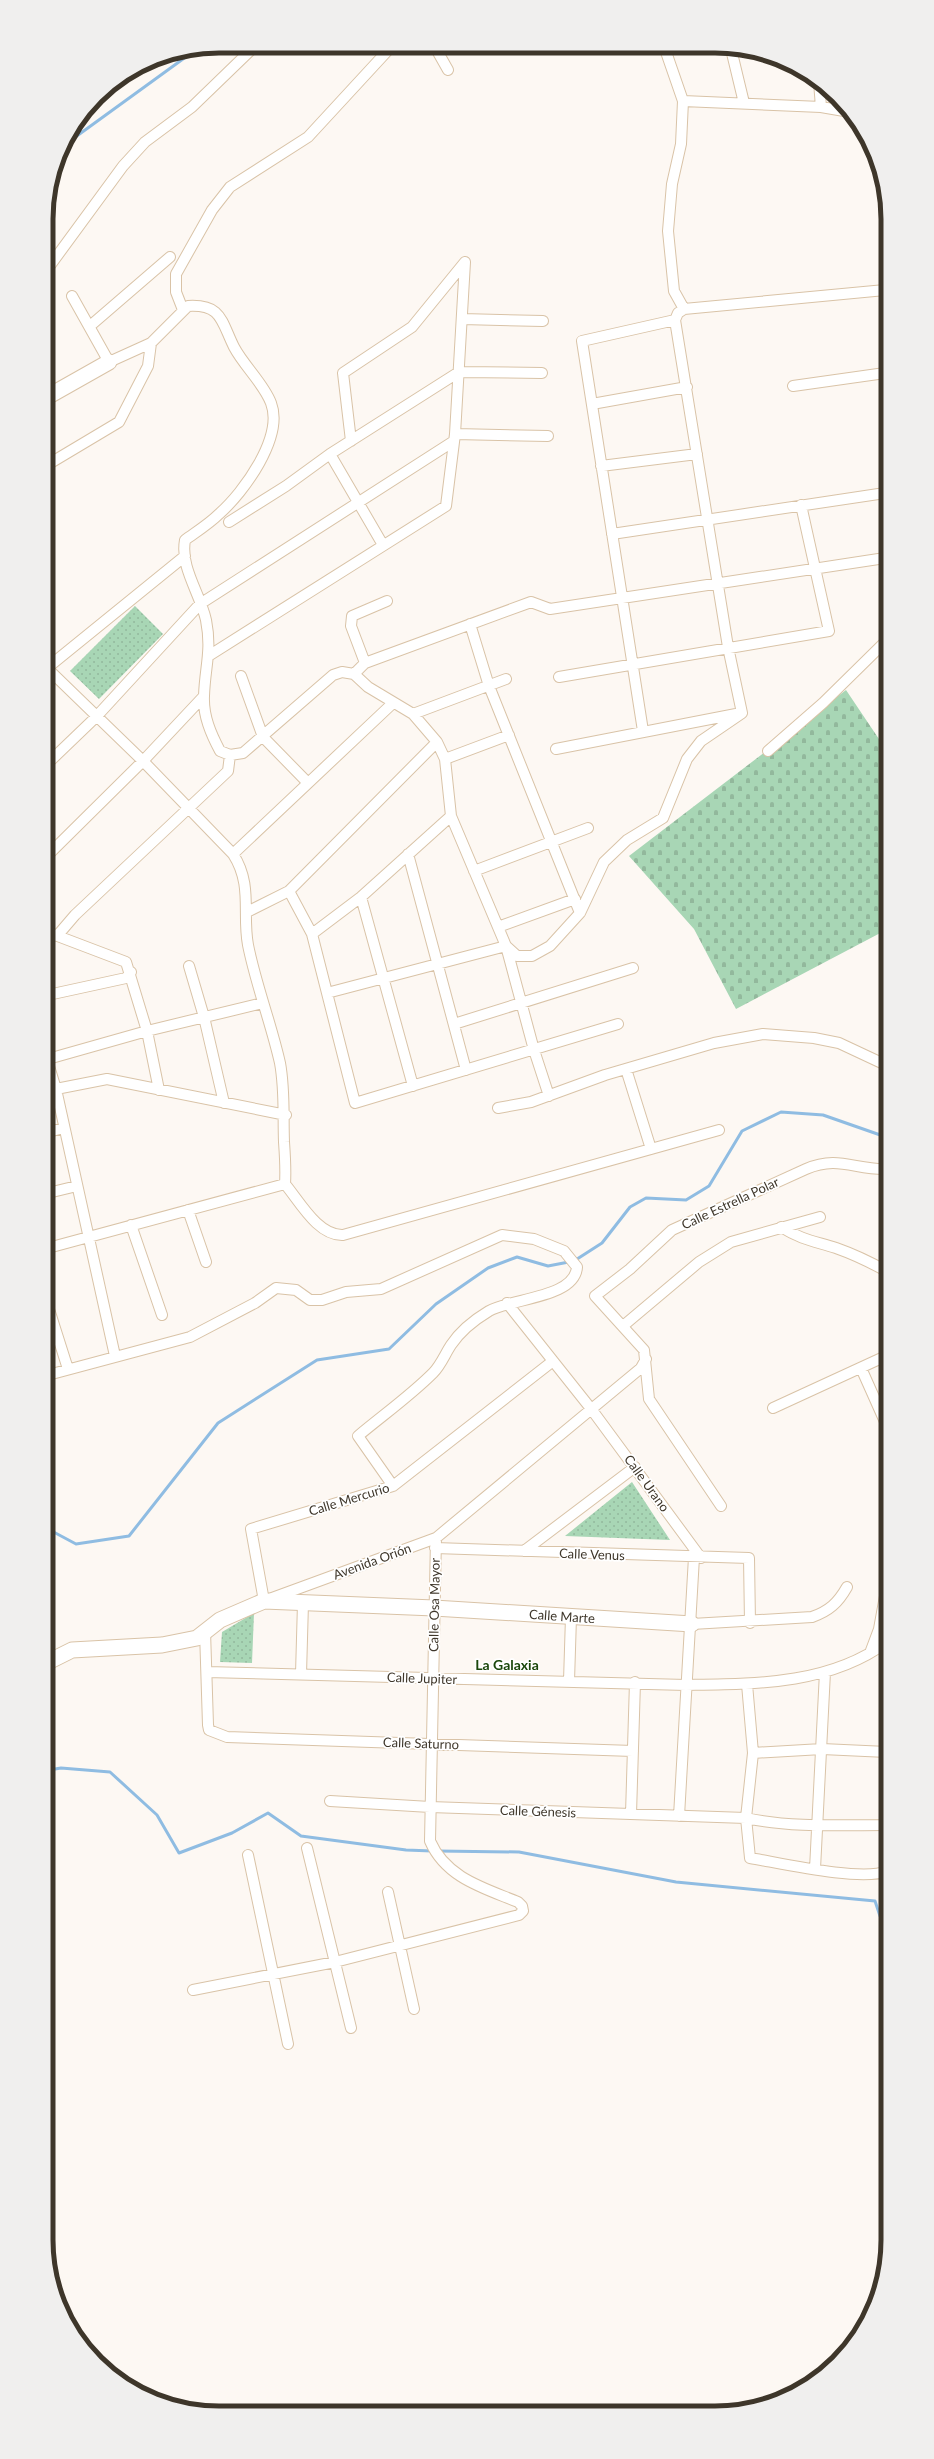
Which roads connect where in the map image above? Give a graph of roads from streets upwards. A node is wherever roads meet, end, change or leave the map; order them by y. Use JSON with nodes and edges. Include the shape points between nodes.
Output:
{"nodes":[{"id":1,"x":248,"y":53,"type":"edge"},
{"id":2,"x":385,"y":53,"type":"edge"},
{"id":3,"x":438,"y":53,"type":"edge"},
{"id":4,"x":666,"y":53,"type":"edge"},
{"id":5,"x":732,"y":54,"type":"edge"},
{"id":6,"x":448,"y":70,"type":"dead end"},
{"id":7,"x":819,"y":90,"type":"edge"},
{"id":8,"x":683,"y":101,"type":"junction"},
{"id":9,"x":744,"y":103,"type":"junction"},
{"id":10,"x":820,"y":106,"type":"junction"},
{"id":11,"x":841,"y":110,"type":"edge"},
{"id":12,"x":170,"y":257,"type":"dead end"},
{"id":13,"x":53,"y":261,"type":"edge"},
{"id":14,"x":881,"y":290,"type":"edge"},
{"id":15,"x":72,"y":296,"type":"dead end"},
{"id":16,"x":684,"y":309,"type":"junction"},
{"id":17,"x":183,"y":310,"type":"junction"},
{"id":18,"x":462,"y":319,"type":"junction"},
{"id":19,"x":676,"y":320,"type":"junction"},
{"id":20,"x":542,"y":321,"type":"dead end"},
{"id":21,"x":90,"y":326,"type":"junction"},
{"id":22,"x":151,"y":343,"type":"junction"},
{"id":23,"x":109,"y":362,"type":"junction"},
{"id":24,"x":459,"y":372,"type":"junction"},
{"id":25,"x":542,"y":373,"type":"dead end"},
{"id":26,"x":881,"y":374,"type":"edge"},
{"id":27,"x":793,"y":386,"type":"dead end"},
{"id":28,"x":687,"y":387,"type":"junction"},
{"id":29,"x":53,"y":393,"type":"edge"},
{"id":30,"x":592,"y":404,"type":"junction"},
{"id":31,"x":548,"y":436,"type":"dead end"},
{"id":32,"x":455,"y":438,"type":"junction"},
{"id":33,"x":351,"y":440,"type":"junction"},
{"id":34,"x":330,"y":454,"type":"junction"},
{"id":35,"x":697,"y":454,"type":"junction"},
{"id":36,"x":53,"y":461,"type":"edge"},
{"id":37,"x":601,"y":466,"type":"junction"},
{"id":38,"x":881,"y":494,"type":"edge"},
{"id":39,"x":358,"y":502,"type":"junction"},
{"id":40,"x":801,"y":505,"type":"junction"},
{"id":41,"x":708,"y":520,"type":"junction"},
{"id":42,"x":229,"y":522,"type":"dead end"},
{"id":43,"x":612,"y":534,"type":"junction"},
{"id":44,"x":383,"y":545,"type":"junction"},
{"id":45,"x":185,"y":556,"type":"junction"},
{"id":46,"x":881,"y":559,"type":"edge"},
{"id":47,"x":815,"y":569,"type":"junction"},
{"id":48,"x":718,"y":583,"type":"junction"},
{"id":49,"x":621,"y":597,"type":"junction"},
{"id":50,"x":387,"y":601,"type":"dead end"},
{"id":51,"x":200,"y":604,"type":"junction"},
{"id":52,"x":470,"y":624,"type":"junction"},
{"id":53,"x":881,"y":646,"type":"edge"},
{"id":54,"x":728,"y":647,"type":"junction"},
{"id":55,"x":210,"y":655,"type":"junction"},
{"id":56,"x":53,"y":663,"type":"edge"},
{"id":57,"x":365,"y":663,"type":"junction"},
{"id":58,"x":632,"y":664,"type":"junction"},
{"id":59,"x":53,"y":674,"type":"edge"},
{"id":60,"x":354,"y":674,"type":"junction"},
{"id":61,"x":241,"y":676,"type":"dead end"},
{"id":62,"x":559,"y":677,"type":"dead end"},
{"id":63,"x":506,"y":680,"type":"dead end"},
{"id":64,"x":489,"y":686,"type":"junction"},
{"id":65,"x":204,"y":696,"type":"junction"},
{"id":66,"x":393,"y":703,"type":"junction"},
{"id":67,"x":413,"y":714,"type":"junction"},
{"id":68,"x":742,"y":714,"type":"junction"},
{"id":69,"x":96,"y":717,"type":"junction"},
{"id":70,"x":643,"y":731,"type":"junction"},
{"id":71,"x":509,"y":735,"type":"junction"},
{"id":72,"x":262,"y":737,"type":"junction"},
{"id":73,"x":437,"y":742,"type":"junction"},
{"id":74,"x":556,"y":749,"type":"dead end"},
{"id":75,"x":768,"y":751,"type":"dead end"},
{"id":76,"x":230,"y":755,"type":"junction"},
{"id":77,"x":53,"y":758,"type":"edge"},
{"id":78,"x":444,"y":759,"type":"junction"},
{"id":79,"x":143,"y":761,"type":"junction"},
{"id":80,"x":308,"y":783,"type":"junction"},
{"id":81,"x":188,"y":809,"type":"junction"},
{"id":82,"x":451,"y":816,"type":"junction"},
{"id":83,"x":588,"y":828,"type":"dead end"},
{"id":84,"x":552,"y":841,"type":"junction"},
{"id":85,"x":53,"y":850,"type":"edge"},
{"id":86,"x":233,"y":854,"type":"junction"},
{"id":87,"x":408,"y":854,"type":"junction"},
{"id":88,"x":474,"y":871,"type":"junction"},
{"id":89,"x":289,"y":891,"type":"junction"},
{"id":90,"x":361,"y":897,"type":"junction"},
{"id":91,"x":575,"y":899,"type":"junction"},
{"id":92,"x":247,"y":912,"type":"junction"},
{"id":93,"x":580,"y":913,"type":"junction"},
{"id":94,"x":498,"y":927,"type":"junction"},
{"id":95,"x":53,"y":933,"type":"edge"},
{"id":96,"x":53,"y":934,"type":"edge"},
{"id":97,"x":312,"y":934,"type":"junction"},
{"id":98,"x":506,"y":946,"type":"junction"},
{"id":99,"x":437,"y":965,"type":"junction"},
{"id":100,"x":189,"y":966,"type":"dead end"},
{"id":101,"x":633,"y":968,"type":"dead end"},
{"id":102,"x":131,"y":972,"type":"junction"},
{"id":103,"x":382,"y":980,"type":"junction"},
{"id":104,"x":327,"y":993,"type":"junction"},
{"id":105,"x":53,"y":994,"type":"edge"},
{"id":106,"x":262,"y":1004,"type":"junction"},
{"id":107,"x":522,"y":1004,"type":"junction"},
{"id":108,"x":204,"y":1017,"type":"junction"},
{"id":109,"x":454,"y":1024,"type":"junction"},
{"id":110,"x":618,"y":1024,"type":"dead end"},
{"id":111,"x":146,"y":1031,"type":"junction"},
{"id":112,"x":534,"y":1050,"type":"junction"},
{"id":113,"x":53,"y":1058,"type":"edge"},
{"id":114,"x":881,"y":1063,"type":"edge"},
{"id":115,"x":626,"y":1069,"type":"junction"},
{"id":116,"x":466,"y":1070,"type":"junction"},
{"id":117,"x":53,"y":1079,"type":"edge"},
{"id":118,"x":413,"y":1086,"type":"junction"},
{"id":119,"x":56,"y":1089,"type":"junction"},
{"id":120,"x":159,"y":1090,"type":"junction"},
{"id":121,"x":549,"y":1096,"type":"junction"},
{"id":122,"x":224,"y":1103,"type":"junction"},
{"id":123,"x":498,"y":1108,"type":"dead end"},
{"id":124,"x":286,"y":1115,"type":"junction"},
{"id":125,"x":64,"y":1128,"type":"junction"},
{"id":126,"x":720,"y":1130,"type":"dead end"},
{"id":127,"x":53,"y":1131,"type":"edge"},
{"id":128,"x":651,"y":1149,"type":"junction"},
{"id":129,"x":881,"y":1168,"type":"edge"},
{"id":130,"x":285,"y":1184,"type":"junction"},
{"id":131,"x":77,"y":1186,"type":"junction"},
{"id":132,"x":53,"y":1192,"type":"edge"},
{"id":133,"x":188,"y":1210,"type":"junction"},
{"id":134,"x":820,"y":1217,"type":"dead end"},
{"id":135,"x":131,"y":1225,"type":"junction"},
{"id":136,"x":781,"y":1227,"type":"junction"},
{"id":137,"x":89,"y":1236,"type":"junction"},
{"id":138,"x":53,"y":1247,"type":"edge"},
{"id":139,"x":206,"y":1262,"type":"dead end"},
{"id":140,"x":881,"y":1268,"type":"edge"},
{"id":141,"x":507,"y":1303,"type":"junction"},
{"id":142,"x":162,"y":1315,"type":"dead end"},
{"id":143,"x":53,"y":1322,"type":"edge"},
{"id":144,"x":622,"y":1326,"type":"junction"},
{"id":145,"x":115,"y":1356,"type":"junction"},
{"id":146,"x":881,"y":1358,"type":"edge"},
{"id":147,"x":646,"y":1359,"type":"junction"},
{"id":148,"x":553,"y":1361,"type":"junction"},
{"id":149,"x":861,"y":1368,"type":"junction"},
{"id":150,"x":68,"y":1369,"type":"junction"},
{"id":151,"x":53,"y":1374,"type":"edge"},
{"id":152,"x":773,"y":1408,"type":"dead end"},
{"id":153,"x":592,"y":1410,"type":"junction"},
{"id":154,"x":881,"y":1413,"type":"edge"},
{"id":155,"x":635,"y":1467,"type":"junction"},
{"id":156,"x":393,"y":1486,"type":"junction"},
{"id":157,"x":721,"y":1506,"type":"dead end"},
{"id":158,"x":436,"y":1538,"type":"junction"},
{"id":159,"x":436,"y":1548,"type":"junction"},
{"id":160,"x":524,"y":1551,"type":"junction"},
{"id":161,"x":697,"y":1557,"type":"junction"},
{"id":162,"x":847,"y":1587,"type":"dead end"},
{"id":163,"x":264,"y":1601,"type":"junction"},
{"id":164,"x":303,"y":1603,"type":"junction"},
{"id":165,"x":434,"y":1608,"type":"junction"},
{"id":166,"x":571,"y":1617,"type":"junction"},
{"id":167,"x":881,"y":1618,"type":"edge"},
{"id":168,"x":750,"y":1623,"type":"junction"},
{"id":169,"x":692,"y":1624,"type":"junction"},
{"id":170,"x":205,"y":1631,"type":"junction"},
{"id":171,"x":881,"y":1646,"type":"edge"},
{"id":172,"x":870,"y":1653,"type":"junction"},
{"id":173,"x":53,"y":1660,"type":"edge"},
{"id":174,"x":206,"y":1672,"type":"junction"},
{"id":175,"x":825,"y":1672,"type":"junction"},
{"id":176,"x":302,"y":1674,"type":"junction"},
{"id":177,"x":433,"y":1678,"type":"junction"},
{"id":178,"x":569,"y":1681,"type":"junction"},
{"id":179,"x":635,"y":1682,"type":"junction"},
{"id":180,"x":747,"y":1684,"type":"junction"},
{"id":181,"x":686,"y":1685,"type":"junction"},
{"id":182,"x":431,"y":1743,"type":"junction"},
{"id":183,"x":822,"y":1749,"type":"junction"},
{"id":184,"x":633,"y":1750,"type":"junction"},
{"id":185,"x":881,"y":1752,"type":"edge"},
{"id":186,"x":753,"y":1753,"type":"junction"},
{"id":187,"x":330,"y":1801,"type":"dead end"},
{"id":188,"x":430,"y":1808,"type":"junction"},
{"id":189,"x":631,"y":1814,"type":"junction"},
{"id":190,"x":680,"y":1816,"type":"junction"},
{"id":191,"x":746,"y":1818,"type":"junction"},
{"id":192,"x":817,"y":1824,"type":"junction"},
{"id":193,"x":881,"y":1825,"type":"edge"},
{"id":194,"x":307,"y":1848,"type":"dead end"},
{"id":195,"x":248,"y":1855,"type":"dead end"},
{"id":196,"x":815,"y":1869,"type":"junction"},
{"id":197,"x":881,"y":1874,"type":"edge"},
{"id":198,"x":388,"y":1892,"type":"dead end"},
{"id":199,"x":400,"y":1946,"type":"junction"},
{"id":200,"x":335,"y":1962,"type":"junction"},
{"id":201,"x":272,"y":1974,"type":"junction"},
{"id":202,"x":193,"y":1990,"type":"dead end"},
{"id":203,"x":414,"y":2009,"type":"dead end"},
{"id":204,"x":351,"y":2028,"type":"dead end"},
{"id":205,"x":288,"y":2044,"type":"dead end"}],
"edges":[{"from":1,"to":13,"type":"street","via":[[192,107],[144,142],[123,166]]},
{"from":2,"to":17,"type":"street","via":[[308,137],[236,182],[221,198],[176,274],[176,292]]},
{"from":3,"to":6,"type":"street"},
{"from":4,"to":8,"type":"street"},
{"from":5,"to":9,"type":"street"},
{"from":7,"to":10,"type":"street"},
{"from":8,"to":9,"type":"street"},
{"from":8,"to":16,"type":"street","via":[[681,144],[672,184],[668,231],[674,291]]},
{"from":9,"to":10,"type":"street"},
{"from":10,"to":11,"type":"street"},
{"from":12,"to":21,"type":"street"},
{"from":14,"to":16,"type":"street"},
{"from":15,"to":21,"type":"street"},
{"from":16,"to":19,"type":"street","via":[[678,313]]},
{"from":17,"to":22,"type":"street"},
{"from":17,"to":45,"type":"street","via":[[188,306],[203,305],[216,310],[237,352],[271,402],[275,420],[272,436],[252,474],[220,514],[185,540]]},
{"from":18,"to":20,"type":"street"},
{"from":18,"to":24,"type":"street"},
{"from":18,"to":33,"type":"street","via":[[465,262],[412,326],[343,373]]},
{"from":19,"to":28,"type":"street"},
{"from":19,"to":30,"type":"street","via":[[582,341]]},
{"from":21,"to":23,"type":"street"},
{"from":22,"to":23,"type":"street"},
{"from":22,"to":36,"type":"street","via":[[148,366],[120,422]]},
{"from":23,"to":29,"type":"street"},
{"from":24,"to":25,"type":"street"},
{"from":24,"to":32,"type":"street"},
{"from":24,"to":33,"type":"street"},
{"from":26,"to":27,"type":"street"},
{"from":28,"to":30,"type":"street"},
{"from":28,"to":35,"type":"street"},
{"from":30,"to":37,"type":"street"},
{"from":31,"to":32,"type":"street"},
{"from":32,"to":39,"type":"street"},
{"from":32,"to":44,"type":"street","via":[[446,506]]},
{"from":33,"to":34,"type":"street"},
{"from":34,"to":39,"type":"street"},
{"from":34,"to":42,"type":"street"},
{"from":35,"to":37,"type":"street"},
{"from":35,"to":41,"type":"street"},
{"from":37,"to":43,"type":"street"},
{"from":38,"to":40,"type":"street"},
{"from":39,"to":44,"type":"street"},
{"from":39,"to":51,"type":"street"},
{"from":40,"to":41,"type":"street"},
{"from":40,"to":47,"type":"street"},
{"from":41,"to":43,"type":"street"},
{"from":41,"to":48,"type":"street"},
{"from":43,"to":49,"type":"street"},
{"from":44,"to":55,"type":"street"},
{"from":45,"to":51,"type":"street"},
{"from":45,"to":56,"type":"street"},
{"from":46,"to":47,"type":"street"},
{"from":47,"to":48,"type":"street"},
{"from":47,"to":54,"type":"street","via":[[829,631]]},
{"from":48,"to":49,"type":"street"},
{"from":48,"to":54,"type":"street"},
{"from":49,"to":52,"type":"street","via":[[550,609],[531,602]]},
{"from":49,"to":58,"type":"street"},
{"from":50,"to":57,"type":"street","via":[[352,616],[351,626]]},
{"from":51,"to":55,"type":"street","via":[[205,617]]},
{"from":51,"to":69,"type":"street"},
{"from":52,"to":57,"type":"street"},
{"from":52,"to":64,"type":"street"},
{"from":53,"to":75,"type":"street","via":[[823,703]]},
{"from":54,"to":58,"type":"street"},
{"from":54,"to":68,"type":"street"},
{"from":55,"to":65,"type":"street"},
{"from":57,"to":60,"type":"street"},
{"from":58,"to":62,"type":"street"},
{"from":58,"to":70,"type":"street"},
{"from":59,"to":69,"type":"street"},
{"from":60,"to":66,"type":"street"},
{"from":60,"to":72,"type":"street","via":[[342,672],[333,675]]},
{"from":61,"to":72,"type":"street"},
{"from":63,"to":64,"type":"street"},
{"from":64,"to":67,"type":"street"},
{"from":64,"to":71,"type":"street"},
{"from":65,"to":76,"type":"street","via":[[210,734],[220,751]]},
{"from":65,"to":79,"type":"street"},
{"from":66,"to":67,"type":"street"},
{"from":66,"to":80,"type":"street"},
{"from":67,"to":73,"type":"street"},
{"from":68,"to":70,"type":"street"},
{"from":68,"to":93,"type":"street","via":[[701,741],[687,759],[663,818],[627,840],[604,862]]},
{"from":69,"to":77,"type":"street"},
{"from":69,"to":79,"type":"street"},
{"from":70,"to":74,"type":"street"},
{"from":71,"to":78,"type":"street"},
{"from":71,"to":84,"type":"street"},
{"from":72,"to":76,"type":"street","via":[[243,753]]},
{"from":72,"to":80,"type":"street"},
{"from":73,"to":78,"type":"street"},
{"from":73,"to":89,"type":"street"},
{"from":76,"to":81,"type":"street","via":[[228,771]]},
{"from":78,"to":82,"type":"street"},
{"from":79,"to":81,"type":"street"},
{"from":79,"to":85,"type":"street"},
{"from":80,"to":86,"type":"street"},
{"from":81,"to":86,"type":"street"},
{"from":81,"to":95,"type":"street"},
{"from":82,"to":87,"type":"street"},
{"from":82,"to":88,"type":"street"},
{"from":83,"to":84,"type":"street"},
{"from":84,"to":88,"type":"street"},
{"from":84,"to":91,"type":"street"},
{"from":86,"to":92,"type":"street","via":[[241,867]]},
{"from":87,"to":90,"type":"street"},
{"from":87,"to":99,"type":"street"},
{"from":88,"to":94,"type":"street"},
{"from":89,"to":92,"type":"street"},
{"from":89,"to":97,"type":"street"},
{"from":90,"to":97,"type":"street"},
{"from":90,"to":103,"type":"street"},
{"from":91,"to":93,"type":"street"},
{"from":91,"to":94,"type":"street"},
{"from":92,"to":106,"type":"street","via":[[248,944]]},
{"from":93,"to":98,"type":"street","via":[[550,946],[532,956],[517,956]]},
{"from":94,"to":98,"type":"street"},
{"from":96,"to":102,"type":"street","via":[[126,962]]},
{"from":97,"to":104,"type":"street"},
{"from":98,"to":99,"type":"street"},
{"from":98,"to":107,"type":"street"},
{"from":99,"to":103,"type":"street"},
{"from":99,"to":109,"type":"street"},
{"from":100,"to":108,"type":"street"},
{"from":101,"to":107,"type":"street"},
{"from":102,"to":105,"type":"street","via":[[126,978]]},
{"from":102,"to":111,"type":"street"},
{"from":103,"to":104,"type":"street"},
{"from":103,"to":118,"type":"street"},
{"from":104,"to":118,"type":"street","via":[[355,1103]]},
{"from":106,"to":108,"type":"street"},
{"from":106,"to":124,"type":"street","via":[[280,1062]]},
{"from":107,"to":109,"type":"street"},
{"from":107,"to":112,"type":"street"},
{"from":108,"to":111,"type":"street"},
{"from":108,"to":122,"type":"street"},
{"from":109,"to":116,"type":"street"},
{"from":110,"to":112,"type":"street"},
{"from":111,"to":113,"type":"street"},
{"from":111,"to":120,"type":"street"},
{"from":112,"to":116,"type":"street"},
{"from":112,"to":121,"type":"street"},
{"from":114,"to":115,"type":"street","via":[[839,1043],[814,1038],[763,1034],[714,1043]]},
{"from":115,"to":121,"type":"street"},
{"from":115,"to":128,"type":"street"},
{"from":116,"to":118,"type":"street"},
{"from":117,"to":119,"type":"street"},
{"from":119,"to":120,"type":"street","via":[[106,1079]]},
{"from":119,"to":125,"type":"street"},
{"from":120,"to":122,"type":"street"},
{"from":121,"to":123,"type":"street"},
{"from":122,"to":124,"type":"street"},
{"from":124,"to":130,"type":"street"},
{"from":125,"to":127,"type":"street"},
{"from":125,"to":131,"type":"street"},
{"from":126,"to":128,"type":"street"},
{"from":128,"to":130,"type":"street","via":[[333,1235],[323,1229]]},
{"from":129,"to":144,"type":"street","name":"Calle Estrella Polar","via":[[836,1162],[819,1163],[672,1230],[596,1296]]},
{"from":130,"to":133,"type":"street"},
{"from":131,"to":132,"type":"street"},
{"from":131,"to":137,"type":"street"},
{"from":133,"to":135,"type":"street"},
{"from":133,"to":139,"type":"street"},
{"from":134,"to":136,"type":"street"},
{"from":135,"to":137,"type":"street"},
{"from":135,"to":142,"type":"street"},
{"from":136,"to":140,"type":"street","via":[[801,1239],[834,1248]]},
{"from":136,"to":144,"type":"street","via":[[731,1242],[710,1254]]},
{"from":137,"to":138,"type":"street"},
{"from":137,"to":145,"type":"street"},
{"from":141,"to":145,"type":"street","via":[[558,1289],[570,1283],[576,1273],[574,1261],[564,1252],[534,1239],[502,1236],[381,1289],[346,1292],[322,1300],[310,1300],[296,1290],[276,1288],[255,1303],[190,1338]]},
{"from":141,"to":148,"type":"street","name":"Calle Urano"},
{"from":141,"to":156,"type":"street","via":[[490,1310],[465,1328],[434,1372],[358,1436]]},
{"from":143,"to":150,"type":"street"},
{"from":144,"to":147,"type":"street","via":[[644,1350]]},
{"from":145,"to":150,"type":"street"},
{"from":146,"to":149,"type":"street"},
{"from":147,"to":153,"type":"street","name":"Avenida Orión","via":[[641,1368]]},
{"from":147,"to":157,"type":"street","via":[[649,1399]]},
{"from":148,"to":153,"type":"street","name":"Calle Urano"},
{"from":148,"to":156,"type":"street","name":"Calle Mercurio"},
{"from":149,"to":152,"type":"street"},
{"from":149,"to":154,"type":"street"},
{"from":150,"to":151,"type":"street"},
{"from":153,"to":155,"type":"street","name":"Calle Urano"},
{"from":153,"to":158,"type":"street","name":"Avenida Orión"},
{"from":155,"to":160,"type":"street"},
{"from":155,"to":161,"type":"street","name":"Calle Urano"},
{"from":156,"to":163,"type":"street","name":"Calle Mercurio","via":[[251,1528]]},
{"from":158,"to":159,"type":"street","name":"Calle Osa Mayor"},
{"from":158,"to":163,"type":"street","name":"Avenida Orión"},
{"from":159,"to":160,"type":"street","name":"Calle Venus"},
{"from":159,"to":165,"type":"street","name":"Calle Osa Mayor"},
{"from":160,"to":161,"type":"street","name":"Calle Venus"},
{"from":161,"to":168,"type":"street","name":"Calle Venus","via":[[749,1558]]},
{"from":161,"to":169,"type":"street"},
{"from":162,"to":168,"type":"street","name":"Calle Marte","via":[[828,1611],[812,1617]]},
{"from":163,"to":164,"type":"street","name":"Calle Marte"},
{"from":163,"to":170,"type":"street","name":"Avenida Orión","via":[[220,1620]]},
{"from":164,"to":165,"type":"street","name":"Calle Marte"},
{"from":164,"to":176,"type":"street"},
{"from":165,"to":166,"type":"street","name":"Calle Marte"},
{"from":165,"to":177,"type":"street","name":"Calle Osa Mayor"},
{"from":166,"to":169,"type":"street","name":"Calle Marte"},
{"from":166,"to":178,"type":"street"},
{"from":167,"to":172,"type":"street"},
{"from":168,"to":169,"type":"street","name":"Calle Marte"},
{"from":169,"to":181,"type":"street"},
{"from":170,"to":173,"type":"street","name":"Avenida Orión","via":[[197,1638],[162,1645],[72,1650]]},
{"from":170,"to":174,"type":"street"},
{"from":171,"to":172,"type":"street","name":"Calle Jupiter"},
{"from":172,"to":175,"type":"street","name":"Calle Jupiter","via":[[835,1670]]},
{"from":174,"to":176,"type":"street","name":"Calle Jupiter"},
{"from":174,"to":182,"type":"street","name":"Calle Saturno","via":[[209,1730],[227,1737]]},
{"from":175,"to":180,"type":"street","name":"Calle Jupiter","via":[[787,1680]]},
{"from":175,"to":183,"type":"street"},
{"from":176,"to":177,"type":"street","name":"Calle Jupiter"},
{"from":177,"to":178,"type":"street","name":"Calle Jupiter"},
{"from":177,"to":182,"type":"street","name":"Calle Osa Mayor"},
{"from":178,"to":179,"type":"street","name":"Calle Jupiter"},
{"from":179,"to":181,"type":"street","name":"Calle Jupiter"},
{"from":179,"to":184,"type":"street"},
{"from":180,"to":181,"type":"street","name":"Calle Jupiter"},
{"from":180,"to":186,"type":"street"},
{"from":181,"to":190,"type":"street"},
{"from":182,"to":184,"type":"street","name":"Calle Saturno"},
{"from":182,"to":188,"type":"street","name":"Calle Osa Mayor"},
{"from":183,"to":185,"type":"street"},
{"from":183,"to":186,"type":"street"},
{"from":183,"to":192,"type":"street"},
{"from":184,"to":189,"type":"street"},
{"from":186,"to":191,"type":"street"},
{"from":187,"to":188,"type":"street","name":"Calle Génesis"},
{"from":188,"to":189,"type":"street","name":"Calle Génesis"},
{"from":188,"to":199,"type":"street","name":"Calle Osa Mayor","via":[[430,1841],[436,1854],[460,1878],[518,1902],[522,1906],[522,1911]]},
{"from":189,"to":190,"type":"street","name":"Calle Génesis"},
{"from":190,"to":191,"type":"street","name":"Calle Génesis"},
{"from":191,"to":192,"type":"street","name":"Calle Génesis"},
{"from":191,"to":196,"type":"street","via":[[750,1858]]},
{"from":192,"to":193,"type":"street","name":"Calle Génesis"},
{"from":192,"to":196,"type":"street"},
{"from":194,"to":200,"type":"street"},
{"from":195,"to":201,"type":"street"},
{"from":196,"to":197,"type":"street"},
{"from":198,"to":199,"type":"street"},
{"from":199,"to":200,"type":"street"},
{"from":199,"to":203,"type":"street"},
{"from":200,"to":201,"type":"street"},
{"from":200,"to":204,"type":"street"},
{"from":201,"to":202,"type":"street"},
{"from":201,"to":205,"type":"street"}]}
